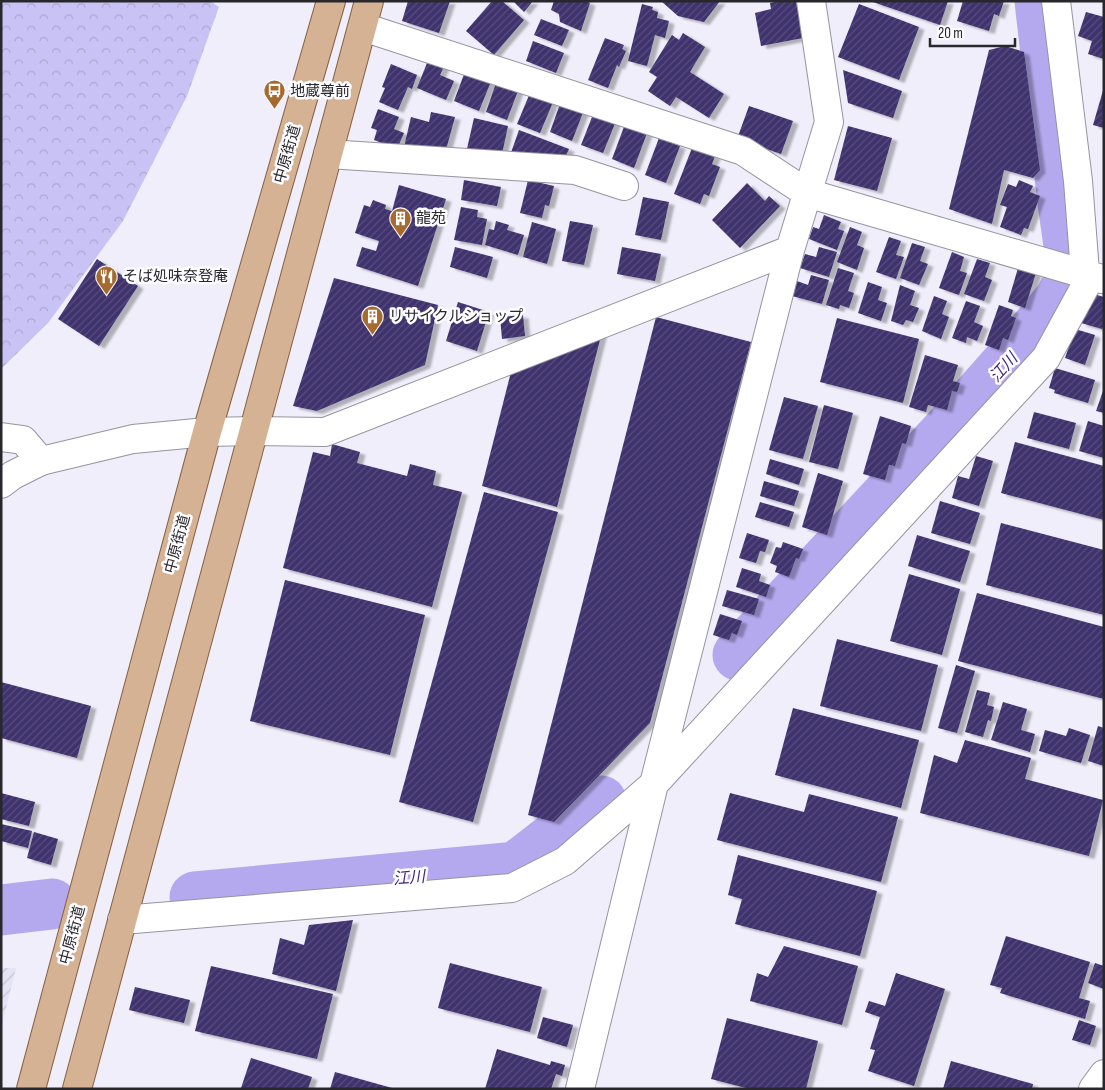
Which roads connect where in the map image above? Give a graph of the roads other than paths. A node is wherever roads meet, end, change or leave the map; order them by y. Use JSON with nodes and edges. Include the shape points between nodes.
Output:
{"nodes":[{"id":1,"x":331,"y":1,"type":"edge"},
{"id":2,"x":811,"y":1,"type":"edge"},
{"id":3,"x":1056,"y":1,"type":"edge"},
{"id":4,"x":366,"y":14,"type":"edge"},
{"id":5,"x":328,"y":154,"type":"junction"},
{"id":6,"x":624,"y":186,"type":"dead end"},
{"id":7,"x":807,"y":193,"type":"junction"},
{"id":8,"x":790,"y":250,"type":"junction"},
{"id":9,"x":1095,"y":277,"type":"edge"},
{"id":10,"x":254,"y":431,"type":"junction"},
{"id":11,"x":207,"y":432,"type":"junction"},
{"id":12,"x":1,"y":437,"type":"edge"},
{"id":13,"x":41,"y":461,"type":"junction"},
{"id":14,"x":1,"y":484,"type":"edge"},
{"id":15,"x":654,"y":784,"type":"junction"},
{"id":16,"x":122,"y":920,"type":"junction"},
{"id":17,"x":31,"y":1089,"type":"edge"},
{"id":18,"x":77,"y":1089,"type":"edge"},
{"id":19,"x":580,"y":1089,"type":"edge"}],
"edges":[{"from":1,"to":11,"type":"main road","name":"中原街道"},
{"from":2,"to":7,"type":"street","via":[[829,122]]},
{"from":3,"to":9,"type":"street","via":[[1078,181]]},
{"from":4,"to":5,"type":"main road"},
{"from":4,"to":7,"type":"street","via":[[743,151]]},
{"from":5,"to":6,"type":"street","via":[[575,170]]},
{"from":5,"to":10,"type":"main road"},
{"from":7,"to":8,"type":"street"},
{"from":7,"to":9,"type":"street"},
{"from":8,"to":10,"type":"street","via":[[324,432]]},
{"from":8,"to":15,"type":"street"},
{"from":9,"to":15,"type":"street","via":[[1086,285],[1046,358]]},
{"from":10,"to":11,"type":"street"},
{"from":10,"to":16,"type":"main road"},
{"from":11,"to":13,"type":"street","via":[[133,438]]},
{"from":11,"to":17,"type":"main road","name":"中原街道"},
{"from":12,"to":13,"type":"street","via":[[23,440]]},
{"from":13,"to":14,"type":"street"},
{"from":15,"to":16,"type":"street","via":[[565,861],[512,888]]},
{"from":15,"to":19,"type":"street"},
{"from":16,"to":18,"type":"main road"}]}
